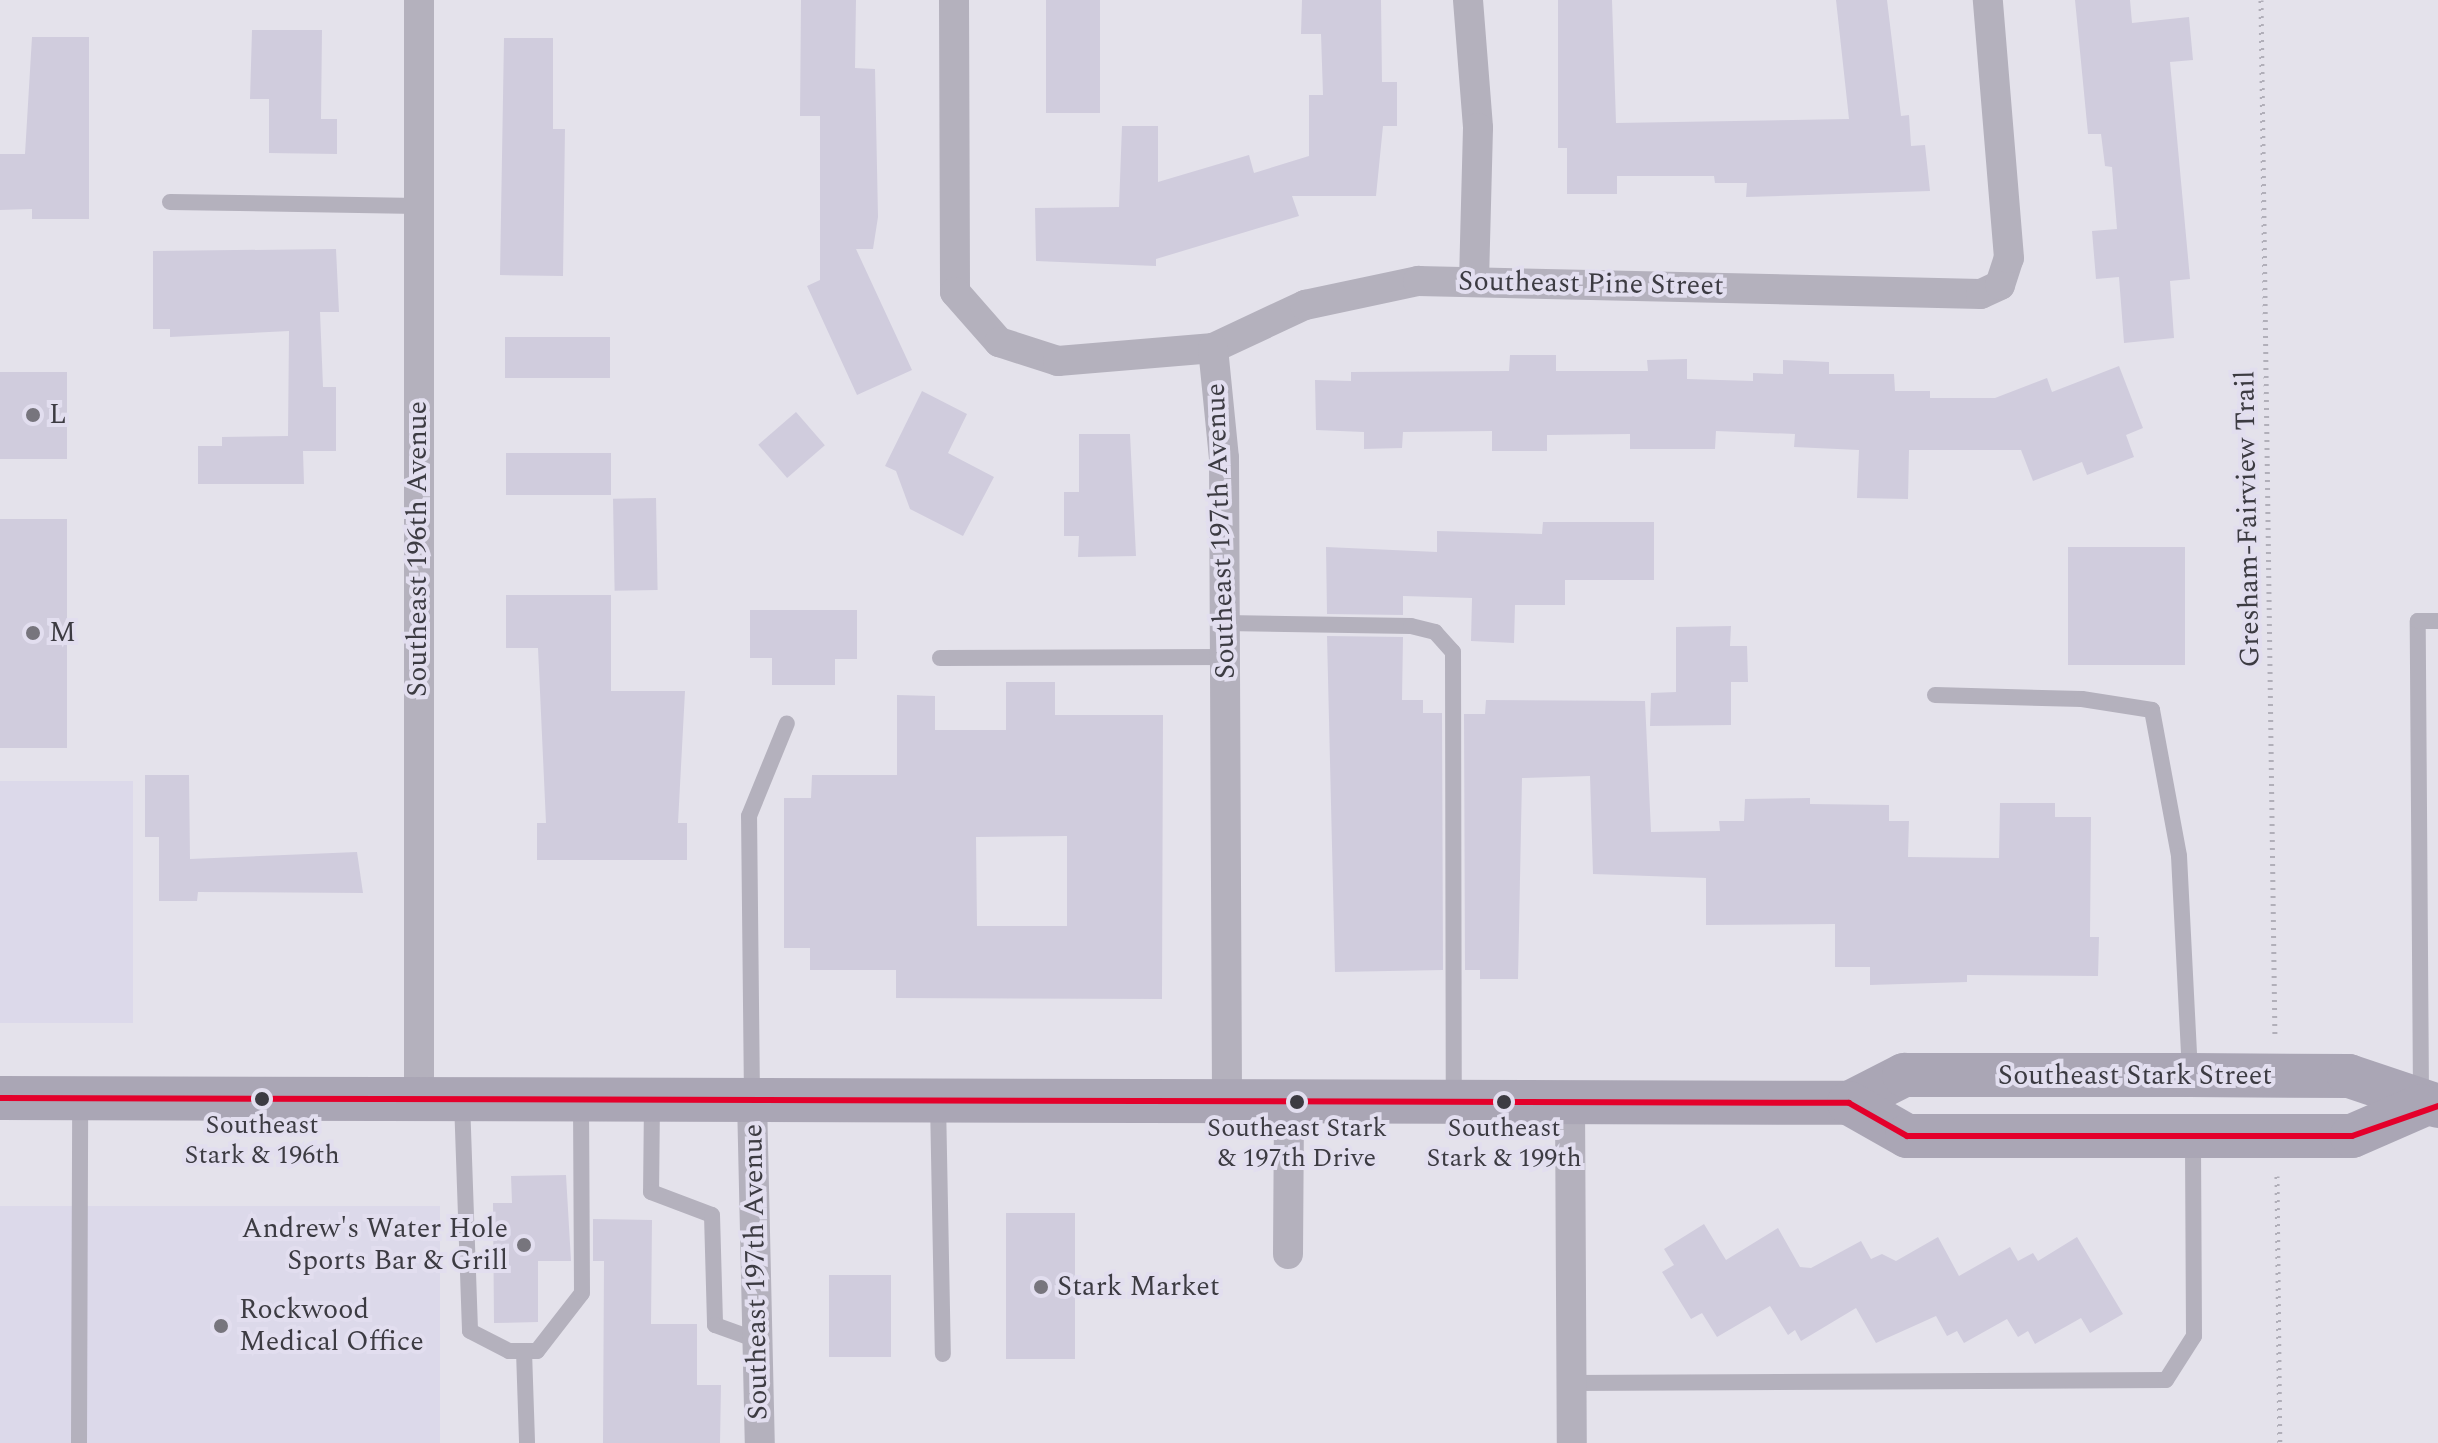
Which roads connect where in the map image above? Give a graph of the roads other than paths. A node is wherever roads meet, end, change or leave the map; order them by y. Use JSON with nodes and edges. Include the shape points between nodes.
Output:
{"nodes":[{"id":1,"x":419,"y":0,"type":"edge"},
{"id":2,"x":954,"y":0,"type":"edge"},
{"id":3,"x":1468,"y":0,"type":"edge"},
{"id":4,"x":1988,"y":0,"type":"edge"},
{"id":5,"x":170,"y":202,"type":"dead end"},
{"id":6,"x":418,"y":206,"type":"junction"},
{"id":7,"x":1474,"y":280,"type":"junction"},
{"id":8,"x":1213,"y":348,"type":"junction"},
{"id":9,"x":2438,"y":621,"type":"edge"},
{"id":10,"x":1225,"y":623,"type":"junction"},
{"id":11,"x":1225,"y":657,"type":"junction"},
{"id":12,"x":940,"y":658,"type":"dead end"},
{"id":13,"x":1935,"y":695,"type":"dead end"},
{"id":14,"x":787,"y":723,"type":"dead end"},
{"id":15,"x":2190,"y":1075,"type":"junction"},
{"id":16,"x":0,"y":1098,"type":"edge"},
{"id":17,"x":80,"y":1098,"type":"junction"},
{"id":18,"x":419,"y":1099,"type":"junction"},
{"id":19,"x":462,"y":1099,"type":"junction"},
{"id":20,"x":581,"y":1099,"type":"junction"},
{"id":21,"x":652,"y":1099,"type":"junction"},
{"id":22,"x":752,"y":1100,"type":"junction"},
{"id":23,"x":938,"y":1100,"type":"junction"},
{"id":24,"x":1227,"y":1101,"type":"junction"},
{"id":25,"x":1289,"y":1101,"type":"junction"},
{"id":26,"x":1454,"y":1102,"type":"junction"},
{"id":27,"x":1570,"y":1102,"type":"junction"},
{"id":28,"x":1849,"y":1103,"type":"junction"},
{"id":29,"x":2430,"y":1106,"type":"edge"},
{"id":30,"x":2193,"y":1136,"type":"junction"},
{"id":31,"x":1288,"y":1254,"type":"dead end"},
{"id":32,"x":757,"y":1340,"type":"junction"},
{"id":33,"x":524,"y":1351,"type":"junction"},
{"id":34,"x":943,"y":1354,"type":"dead end"},
{"id":35,"x":1572,"y":1383,"type":"junction"},
{"id":36,"x":79,"y":1443,"type":"edge"},
{"id":37,"x":527,"y":1443,"type":"edge"},
{"id":38,"x":760,"y":1443,"type":"edge"},
{"id":39,"x":1572,"y":1443,"type":"edge"}],
"edges":[{"from":1,"to":6,"type":"street","name":"Southeast 196th Avenue"},
{"from":2,"to":8,"type":"street","name":"Southeast 197th Avenue","via":[[951,249],[955,292],[974,321],[999,342],[1058,361]]},
{"from":3,"to":7,"type":"street","via":[[1478,128]]},
{"from":4,"to":7,"type":"street","name":"Southeast Pine Street","via":[[2009,258],[2000,285],[1981,294]]},
{"from":5,"to":6,"type":"lane"},
{"from":6,"to":18,"type":"street","name":"Southeast 196th Avenue"},
{"from":7,"to":8,"type":"street","name":"Southeast Pine Street","via":[[1369,287],[1305,305]]},
{"from":8,"to":10,"type":"street","name":"Southeast 197th Avenue","via":[[1224,458]]},
{"from":9,"to":29,"type":"lane","via":[[2418,621]]},
{"from":10,"to":11,"type":"street","name":"Southeast 197th Avenue"},
{"from":10,"to":26,"type":"lane","via":[[1411,626],[1435,632],[1453,652]]},
{"from":11,"to":12,"type":"lane"},
{"from":11,"to":24,"type":"street","name":"Southeast 197th Avenue"},
{"from":13,"to":15,"type":"lane","via":[[2082,699],[2152,710],[2179,856]]},
{"from":14,"to":22,"type":"lane","via":[[749,816]]},
{"from":15,"to":28,"type":"main road","name":"Southeast Stark Street","via":[[1904,1075]]},
{"from":15,"to":29,"type":"main road","name":"Southeast Stark Street","via":[[2349,1076]]},
{"from":16,"to":17,"type":"main road","name":"Southeast Stark Street"},
{"from":17,"to":18,"type":"main road","name":"Southeast Stark Street"},
{"from":17,"to":36,"type":"lane"},
{"from":18,"to":19,"type":"main road","name":"Southeast Stark Street"},
{"from":19,"to":20,"type":"main road","name":"Southeast Stark Street"},
{"from":19,"to":33,"type":"lane","via":[[470,1331]]},
{"from":20,"to":21,"type":"main road","name":"Southeast Stark Street"},
{"from":20,"to":33,"type":"lane","via":[[582,1293],[558,1331],[537,1351]]},
{"from":21,"to":22,"type":"main road","name":"Southeast Stark Street"},
{"from":21,"to":32,"type":"lane","via":[[651,1192],[712,1215],[715,1325]]},
{"from":22,"to":23,"type":"main road","name":"Southeast Stark Street"},
{"from":22,"to":32,"type":"street","name":"Southeast 197th Avenue"},
{"from":23,"to":24,"type":"main road","name":"Southeast Stark Street"},
{"from":23,"to":34,"type":"lane"},
{"from":24,"to":25,"type":"main road","name":"Southeast Stark Street"},
{"from":25,"to":26,"type":"main road","name":"Southeast Stark Street"},
{"from":25,"to":31,"type":"street"},
{"from":26,"to":27,"type":"main road","name":"Southeast Stark Street"},
{"from":27,"to":28,"type":"main road","name":"Southeast Stark Street"},
{"from":27,"to":35,"type":"street"},
{"from":28,"to":30,"type":"main road","name":"Southeast Stark Street","via":[[1907,1136]]},
{"from":29,"to":30,"type":"main road","name":"Southeast Stark Street","via":[[2352,1136]]},
{"from":30,"to":35,"type":"lane","via":[[2194,1336],[2166,1380]]},
{"from":32,"to":38,"type":"street","name":"Southeast 197th Avenue"},
{"from":33,"to":37,"type":"lane"},
{"from":35,"to":39,"type":"street"}]}
